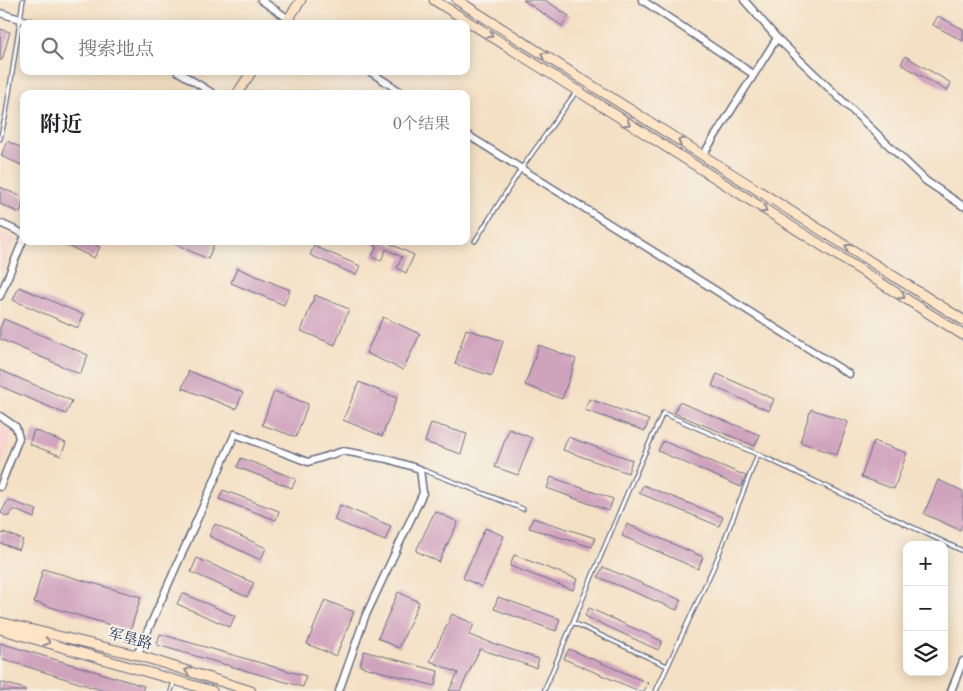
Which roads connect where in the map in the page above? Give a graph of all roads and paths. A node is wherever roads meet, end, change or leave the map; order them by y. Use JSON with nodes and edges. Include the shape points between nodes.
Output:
{"nodes":[{"id":1,"x":23,"y":0,"type":"edge"},
{"id":2,"x":261,"y":0,"type":"edge"},
{"id":3,"x":301,"y":0,"type":"edge"},
{"id":4,"x":434,"y":0,"type":"edge"},
{"id":5,"x":457,"y":0,"type":"edge"},
{"id":6,"x":642,"y":0,"type":"edge"},
{"id":7,"x":744,"y":0,"type":"edge"},
{"id":8,"x":469,"y":3,"type":"edge"},
{"id":9,"x":0,"y":12,"type":"edge"},
{"id":10,"x":20,"y":18,"type":"junction"},
{"id":11,"x":26,"y":20,"type":"edge"},
{"id":12,"x":287,"y":20,"type":"edge"},
{"id":13,"x":291,"y":20,"type":"edge"},
{"id":14,"x":465,"y":20,"type":"edge"},
{"id":15,"x":470,"y":23,"type":"edge"},
{"id":16,"x":777,"y":38,"type":"junction"},
{"id":17,"x":753,"y":74,"type":"junction"},
{"id":18,"x":183,"y":75,"type":"edge"},
{"id":19,"x":249,"y":75,"type":"edge"},
{"id":20,"x":375,"y":75,"type":"edge"},
{"id":21,"x":208,"y":90,"type":"edge"},
{"id":22,"x":240,"y":90,"type":"edge"},
{"id":23,"x":398,"y":90,"type":"edge"},
{"id":24,"x":577,"y":91,"type":"junction"},
{"id":25,"x":470,"y":136,"type":"edge"},
{"id":26,"x":0,"y":139,"type":"edge"},
{"id":27,"x":703,"y":155,"type":"junction"},
{"id":28,"x":521,"y":168,"type":"junction"},
{"id":29,"x":963,"y":206,"type":"edge"},
{"id":30,"x":0,"y":223,"type":"edge"},
{"id":31,"x":20,"y":234,"type":"edge"},
{"id":32,"x":475,"y":241,"type":"dead end"},
{"id":33,"x":20,"y":245,"type":"edge"},
{"id":34,"x":0,"y":296,"type":"edge"},
{"id":35,"x":963,"y":320,"type":"edge"},
{"id":36,"x":963,"y":335,"type":"edge"},
{"id":37,"x":849,"y":374,"type":"dead end"},
{"id":38,"x":0,"y":416,"type":"edge"},
{"id":39,"x":758,"y":454,"type":"junction"},
{"id":40,"x":420,"y":469,"type":"junction"},
{"id":41,"x":0,"y":487,"type":"edge"},
{"id":42,"x":523,"y":508,"type":"dead end"},
{"id":43,"x":963,"y":551,"type":"edge"},
{"id":44,"x":0,"y":622,"type":"edge"},
{"id":45,"x":574,"y":623,"type":"junction"},
{"id":46,"x":0,"y":629,"type":"edge"},
{"id":47,"x":136,"y":655,"type":"junction"},
{"id":48,"x":963,"y":661,"type":"edge"},
{"id":49,"x":667,"y":666,"type":"junction"},
{"id":50,"x":175,"y":679,"type":"junction"},
{"id":51,"x":171,"y":691,"type":"edge"},
{"id":52,"x":212,"y":691,"type":"edge"},
{"id":53,"x":251,"y":691,"type":"edge"},
{"id":54,"x":339,"y":691,"type":"edge"},
{"id":55,"x":544,"y":691,"type":"edge"},
{"id":56,"x":656,"y":691,"type":"edge"},
{"id":57,"x":951,"y":691,"type":"edge"}],
"edges":[{"from":1,"to":10,"type":"lane"},
{"from":2,"to":12,"type":"street"},
{"from":3,"to":13,"type":"main road"},
{"from":4,"to":14,"type":"main road","one_way":true},
{"from":5,"to":8,"type":"main road"},
{"from":6,"to":17,"type":"street"},
{"from":7,"to":16,"type":"street"},
{"from":27,"to":8,"type":"main road","one_way":true},
{"from":9,"to":10,"type":"street"},
{"from":10,"to":11,"type":"street"},
{"from":10,"to":26,"type":"lane"},
{"from":15,"to":24,"type":"main road","one_way":true},
{"from":16,"to":17,"type":"street"},
{"from":16,"to":29,"type":"street","via":[[926,181]]},
{"from":17,"to":27,"type":"street"},
{"from":18,"to":21,"type":"street"},
{"from":19,"to":22,"type":"main road"},
{"from":20,"to":23,"type":"street"},
{"from":24,"to":28,"type":"lane"},
{"from":24,"to":36,"type":"main road","one_way":true},
{"from":25,"to":28,"type":"street"},
{"from":35,"to":27,"type":"main road","one_way":true},
{"from":28,"to":32,"type":"lane"},
{"from":28,"to":37,"type":"street"},
{"from":30,"to":31,"type":"street"},
{"from":33,"to":34,"type":"street"},
{"from":38,"to":41,"type":"street","via":[[16,427],[19,438]]},
{"from":39,"to":43,"type":"lane"},
{"from":39,"to":45,"type":"lane","via":[[663,413]]},
{"from":39,"to":49,"type":"lane","via":[[715,564]]},
{"from":40,"to":42,"type":"lane"},
{"from":40,"to":47,"type":"street","via":[[344,451],[308,462],[235,434]]},
{"from":40,"to":54,"type":"street","via":[[423,493],[365,617]]},
{"from":44,"to":47,"type":"main road","name":"军垦路"},
{"from":45,"to":49,"type":"lane"},
{"from":45,"to":55,"type":"lane"},
{"from":46,"to":50,"type":"main road","name":"军垦路","one_way":true},
{"from":53,"to":47,"type":"main road","name":"军垦路","one_way":true},
{"from":48,"to":57,"type":"street"},
{"from":49,"to":56,"type":"lane"},
{"from":50,"to":51,"type":"lane"},
{"from":50,"to":52,"type":"main road","name":"军垦路"}]}
